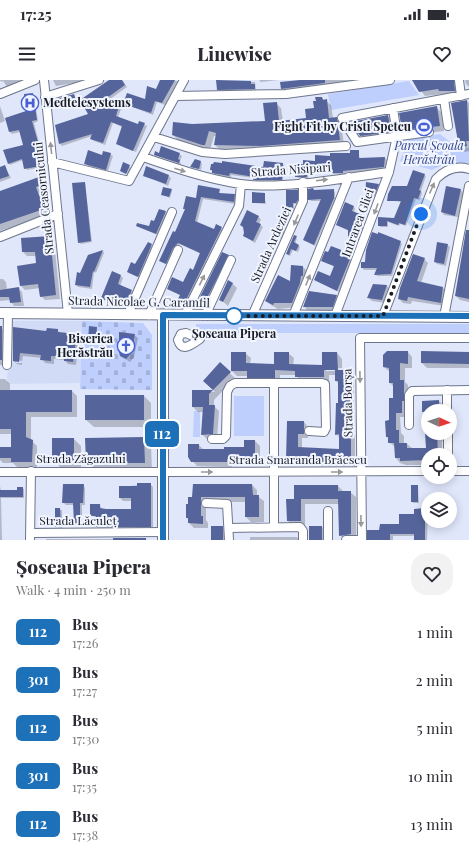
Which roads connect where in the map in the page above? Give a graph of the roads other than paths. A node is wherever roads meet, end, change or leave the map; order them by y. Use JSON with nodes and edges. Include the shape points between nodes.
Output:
{"nodes":[{"id":1,"x":35,"y":80,"type":"edge"},
{"id":2,"x":44,"y":80,"type":"edge"},
{"id":3,"x":98,"y":80,"type":"edge"},
{"id":4,"x":184,"y":80,"type":"edge"},
{"id":5,"x":390,"y":80,"type":"edge"},
{"id":6,"x":459,"y":80,"type":"edge"},
{"id":7,"x":0,"y":94,"type":"edge"},
{"id":8,"x":465,"y":95,"type":"edge"},
{"id":9,"x":176,"y":96,"type":"junction"},
{"id":10,"x":45,"y":97,"type":"junction"},
{"id":11,"x":444,"y":99,"type":"junction"},
{"id":12,"x":393,"y":108,"type":"junction"},
{"id":13,"x":448,"y":126,"type":"dead end"},
{"id":14,"x":430,"y":132,"type":"dead end"},
{"id":15,"x":397,"y":136,"type":"junction"},
{"id":16,"x":154,"y":137,"type":"junction"},
{"id":17,"x":346,"y":146,"type":"dead end"},
{"id":18,"x":143,"y":157,"type":"junction"},
{"id":19,"x":52,"y":162,"type":"junction"},
{"id":20,"x":469,"y":169,"type":"edge"},
{"id":21,"x":389,"y":172,"type":"junction"},
{"id":22,"x":349,"y":177,"type":"junction"},
{"id":23,"x":303,"y":182,"type":"junction"},
{"id":24,"x":241,"y":184,"type":"junction"},
{"id":25,"x":469,"y":186,"type":"edge"},
{"id":26,"x":172,"y":212,"type":"dead end"},
{"id":27,"x":58,"y":214,"type":"junction"},
{"id":28,"x":0,"y":237,"type":"edge"},
{"id":29,"x":178,"y":250,"type":"dead end"},
{"id":30,"x":231,"y":260,"type":"dead end"},
{"id":31,"x":4,"y":313,"type":"edge"},
{"id":32,"x":68,"y":314,"type":"junction"},
{"id":33,"x":128,"y":314,"type":"junction"},
{"id":34,"x":149,"y":314,"type":"junction"},
{"id":35,"x":166,"y":315,"type":"junction"},
{"id":36,"x":185,"y":315,"type":"junction"},
{"id":37,"x":205,"y":316,"type":"junction"},
{"id":38,"x":252,"y":316,"type":"junction"},
{"id":39,"x":293,"y":316,"type":"junction"},
{"id":40,"x":335,"y":316,"type":"junction"},
{"id":41,"x":383,"y":316,"type":"junction"},
{"id":42,"x":469,"y":316,"type":"edge"},
{"id":43,"x":444,"y":317,"type":"junction"},
{"id":44,"x":469,"y":338,"type":"edge"},
{"id":45,"x":7,"y":365,"type":"dead end"},
{"id":46,"x":274,"y":383,"type":"junction"},
{"id":47,"x":447,"y":390,"type":"junction"},
{"id":48,"x":469,"y":390,"type":"edge"},
{"id":49,"x":447,"y":404,"type":"edge"},
{"id":50,"x":409,"y":425,"type":"dead end"},
{"id":51,"x":309,"y":432,"type":"dead end"},
{"id":52,"x":212,"y":439,"type":"dead end"},
{"id":53,"x":31,"y":471,"type":"junction"},
{"id":54,"x":421,"y":471,"type":"edge"},
{"id":55,"x":457,"y":471,"type":"edge"},
{"id":56,"x":469,"y":471,"type":"edge"},
{"id":57,"x":0,"y":472,"type":"edge"},
{"id":58,"x":165,"y":472,"type":"junction"},
{"id":59,"x":274,"y":472,"type":"junction"},
{"id":60,"x":361,"y":472,"type":"junction"},
{"id":61,"x":206,"y":503,"type":"dead end"},
{"id":62,"x":328,"y":511,"type":"dead end"},
{"id":63,"x":274,"y":527,"type":"junction"},
{"id":64,"x":229,"y":528,"type":"junction"},
{"id":65,"x":31,"y":536,"type":"edge"},
{"id":66,"x":165,"y":537,"type":"edge"},
{"id":67,"x":228,"y":540,"type":"edge"},
{"id":68,"x":302,"y":540,"type":"edge"},
{"id":69,"x":328,"y":540,"type":"edge"},
{"id":70,"x":346,"y":540,"type":"edge"},
{"id":71,"x":362,"y":540,"type":"edge"}],
"edges":[{"from":1,"to":7,"type":"street"},
{"from":2,"to":10,"type":"street","name":"Strada Ceasornicului"},
{"from":3,"to":10,"type":"street"},
{"from":4,"to":9,"type":"street"},
{"from":5,"to":9,"type":"street","via":[[286,94]]},
{"from":6,"to":8,"type":"street"},
{"from":8,"to":11,"type":"street"},
{"from":9,"to":16,"type":"street"},
{"from":19,"to":10,"type":"street","name":"Strada Ceasornicului","one_way":true},
{"from":11,"to":12,"type":"street"},
{"from":11,"to":13,"type":"street"},
{"from":12,"to":15,"type":"street"},
{"from":12,"to":15,"type":"street","via":[[342,118],[357,142]]},
{"from":14,"to":15,"type":"street"},
{"from":15,"to":21,"type":"street","name":"Intrarea Gliei"},
{"from":16,"to":17,"type":"street","via":[[202,152],[225,154]]},
{"from":16,"to":18,"type":"street"},
{"from":18,"to":19,"type":"street","via":[[131,178],[125,181]]},
{"from":18,"to":24,"type":"street","name":"Strada Nisipari","one_way":true,"via":[[183,171]]},
{"from":19,"to":27,"type":"street","name":"Strada Ceasornicului"},
{"from":41,"to":20,"type":"street","one_way":true,"via":[[436,179],[444,171],[454,168]]},
{"from":21,"to":22,"type":"street","name":"Strada Nisipari"},
{"from":21,"to":40,"type":"street","name":"Intrarea Gliei","one_way":true},
{"from":23,"to":22,"type":"street","name":"Strada Nisipari","one_way":true},
{"from":39,"to":22,"type":"street","name":"Strada Nisipari","one_way":true},
{"from":23,"to":24,"type":"street","name":"Strada Nisipari"},
{"from":23,"to":38,"type":"street","name":"Strada Ardeziei","one_way":true,"via":[[303,201]]},
{"from":36,"to":24,"type":"street","one_way":true,"via":[[239,206]]},
{"from":25,"to":43,"type":"street"},
{"from":26,"to":33,"type":"street"},
{"from":27,"to":28,"type":"street"},
{"from":27,"to":32,"type":"street","name":"Strada Ceasornicului"},
{"from":29,"to":34,"type":"street"},
{"from":30,"to":37,"type":"street"},
{"from":31,"to":32,"type":"main road","name":"Strada Nicolae G. Caramfil"},
{"from":31,"to":45,"type":"street"},
{"from":32,"to":33,"type":"main road","name":"Strada Nicolae G. Caramfil"},
{"from":33,"to":34,"type":"main road","name":"Strada Nicolae G. Caramfil"},
{"from":34,"to":35,"type":"main road","name":"Strada Nicolae G. Caramfil"},
{"from":35,"to":36,"type":"main road","name":"Strada Nicolae G. Caramfil"},
{"from":35,"to":58,"type":"main road"},
{"from":36,"to":37,"type":"main road","name":"Strada Nicolae G. Caramfil"},
{"from":37,"to":38,"type":"main road","name":"Strada Nicolae G. Caramfil"},
{"from":38,"to":39,"type":"main road","name":"Strada Nicolae G. Caramfil"},
{"from":39,"to":40,"type":"main road","name":"Strada Nicolae G. Caramfil"},
{"from":40,"to":41,"type":"main road","name":"Strada Nicolae G. Caramfil"},
{"from":41,"to":43,"type":"main road","name":"Strada Nicolae G. Caramfil"},
{"from":42,"to":43,"type":"main road","name":"Strada Nicolae G. Caramfil"},
{"from":44,"to":60,"type":"street","name":"Strada Borșa","one_way":true,"via":[[360,338]]},
{"from":46,"to":51,"type":"street","via":[[325,384],[326,428],[324,432]]},
{"from":46,"to":52,"type":"street","via":[[235,383],[230,386],[227,392],[227,432],[223,439]]},
{"from":46,"to":59,"type":"street"},
{"from":47,"to":48,"type":"street"},
{"from":47,"to":49,"type":"street"},
{"from":47,"to":50,"type":"street","via":[[410,392]]},
{"from":53,"to":57,"type":"street","name":"Strada Zăgazului"},
{"from":53,"to":58,"type":"street","name":"Strada Zăgazului"},
{"from":53,"to":65,"type":"street","name":"Strada Lăculeț"},
{"from":54,"to":60,"type":"street","name":"Strada Smaranda Brăescu"},
{"from":55,"to":56,"type":"street"},
{"from":58,"to":59,"type":"street","name":"Strada Smaranda Brăescu","one_way":true},
{"from":58,"to":66,"type":"main road"},
{"from":59,"to":60,"type":"street","name":"Strada Smaranda Brăescu","one_way":true},
{"from":59,"to":63,"type":"street"},
{"from":60,"to":71,"type":"street","name":"Strada Borșa","one_way":true},
{"from":61,"to":64,"type":"street","via":[[227,504]]},
{"from":62,"to":69,"type":"street"},
{"from":63,"to":64,"type":"street"},
{"from":63,"to":68,"type":"street","via":[[302,528]]},
{"from":64,"to":67,"type":"street"},
{"from":65,"to":66,"type":"street","name":"Strada Lăculeț"},
{"from":70,"to":71,"type":"street"}]}
